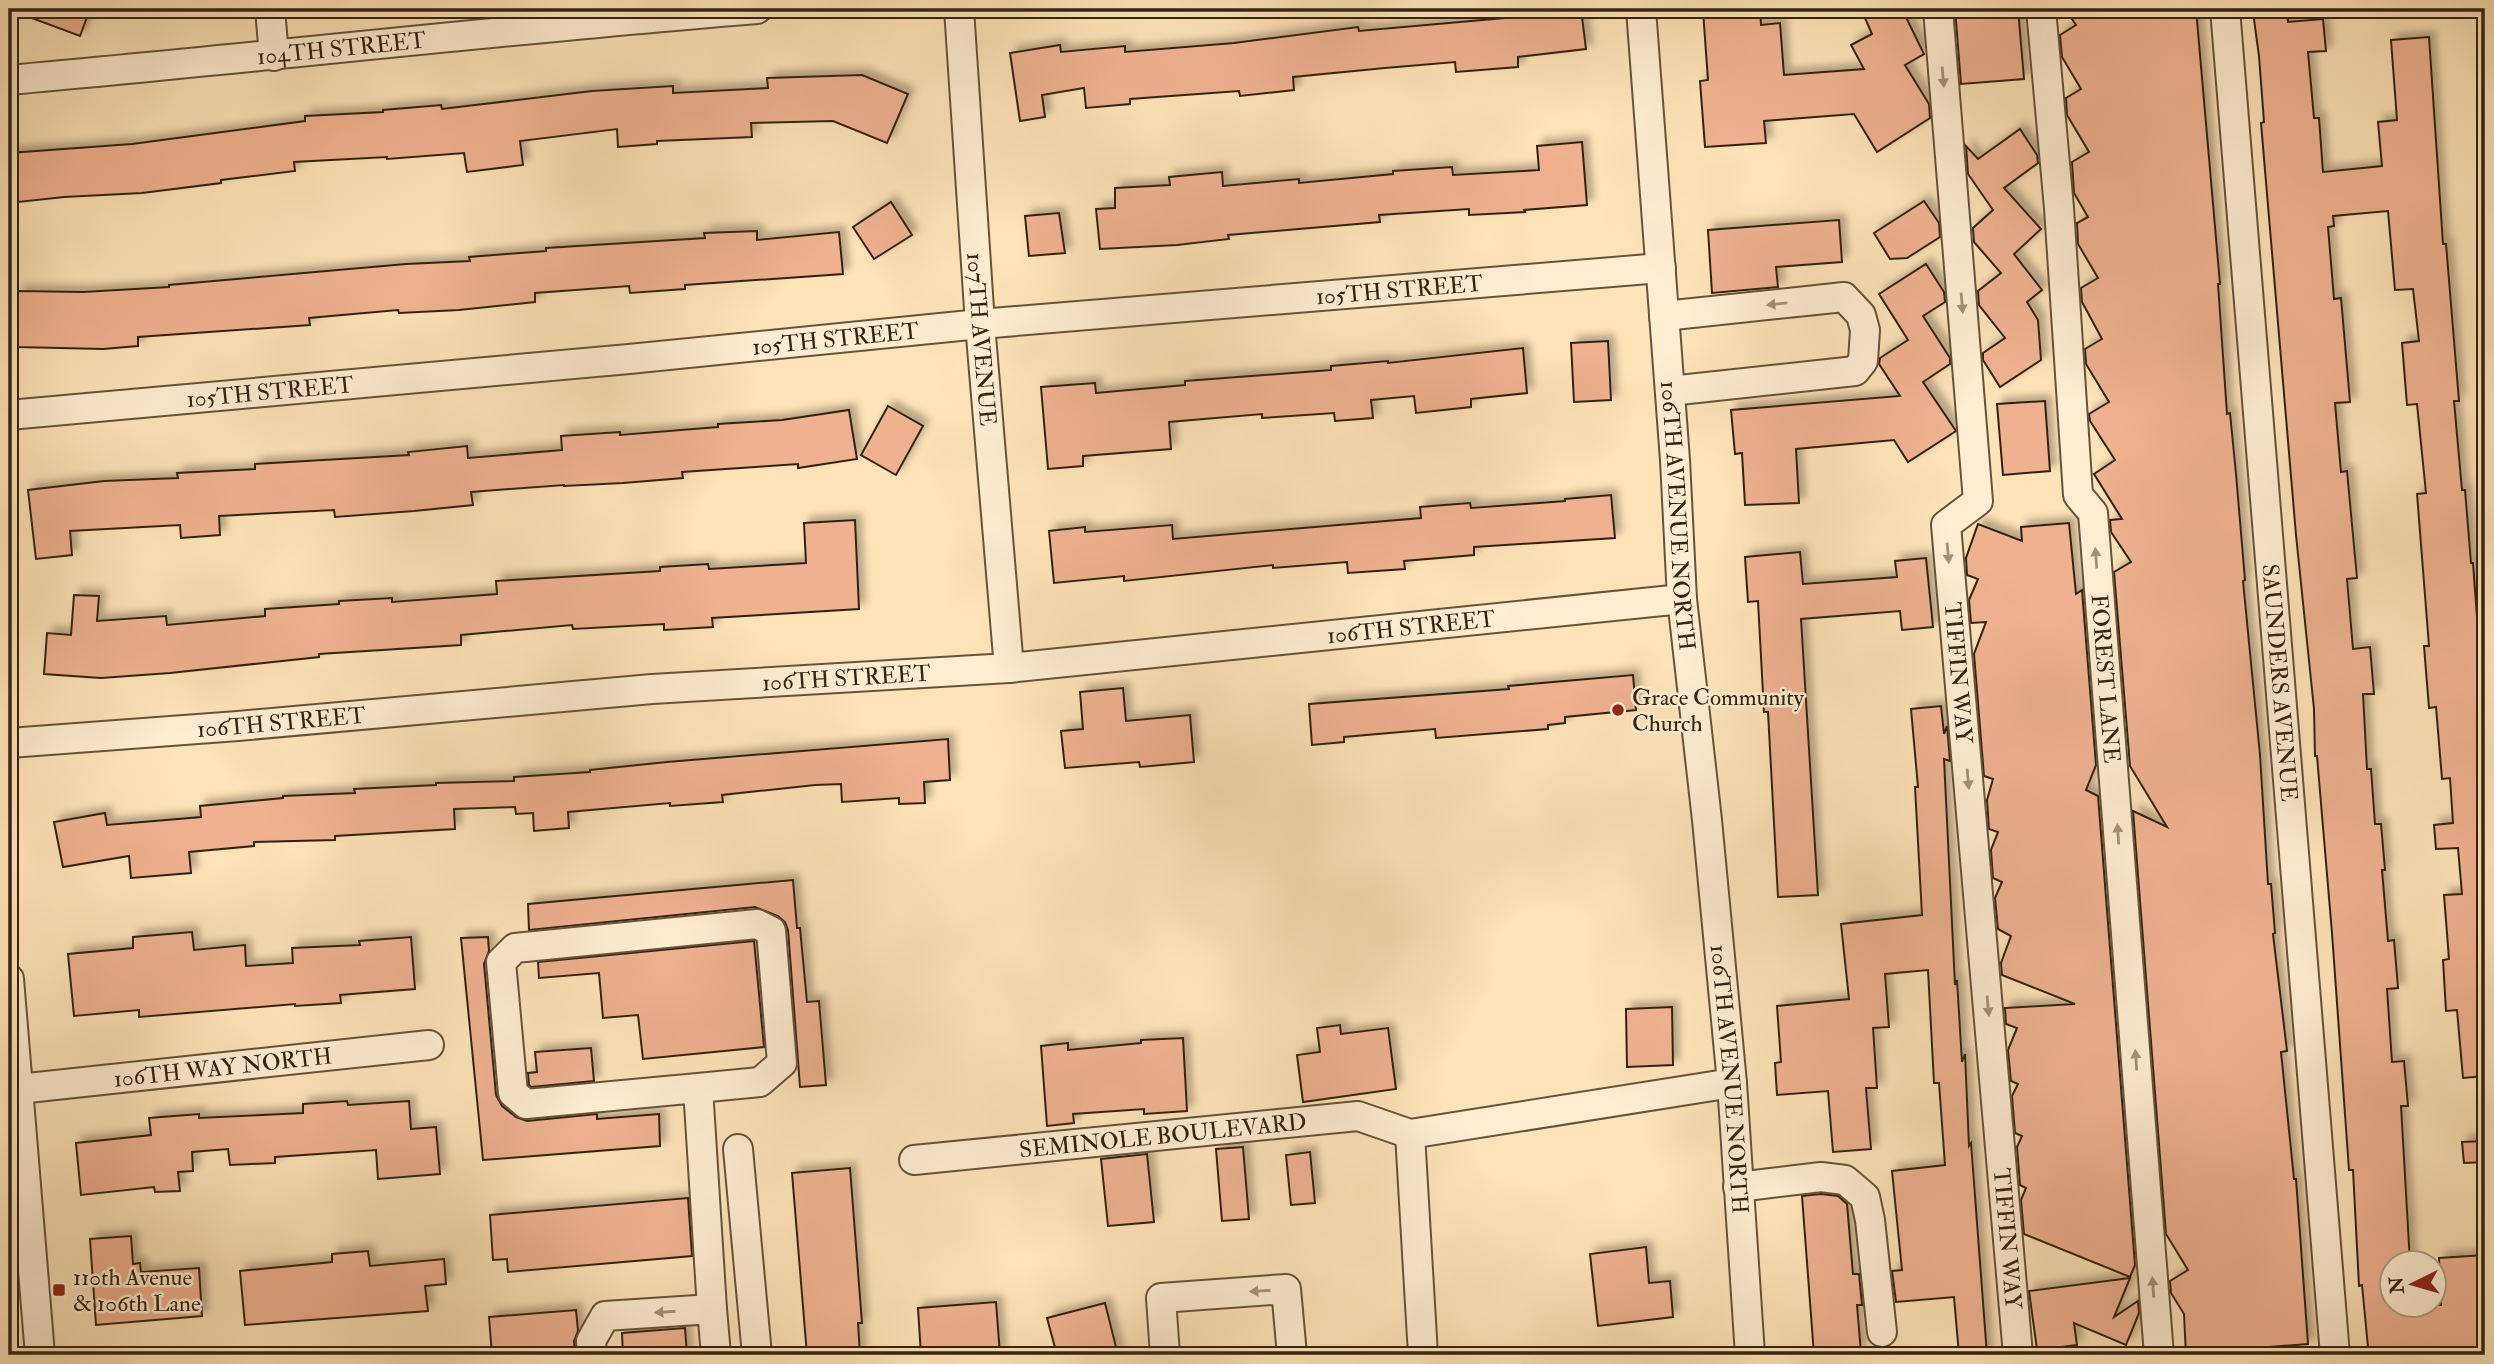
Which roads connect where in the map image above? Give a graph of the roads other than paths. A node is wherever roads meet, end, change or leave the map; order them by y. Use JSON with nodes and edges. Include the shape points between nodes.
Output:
{"nodes":[{"id":1,"x":270,"y":9,"type":"edge"},
{"id":2,"x":757,"y":9,"type":"edge"},
{"id":3,"x":959,"y":9,"type":"edge"},
{"id":4,"x":1641,"y":9,"type":"edge"},
{"id":5,"x":1938,"y":9,"type":"edge"},
{"id":6,"x":2041,"y":9,"type":"edge"},
{"id":7,"x":2225,"y":9,"type":"edge"},
{"id":8,"x":609,"y":15,"type":"edge"},
{"id":9,"x":274,"y":56,"type":"junction"},
{"id":10,"x":9,"y":80,"type":"edge"},
{"id":11,"x":1661,"y":268,"type":"junction"},
{"id":12,"x":1664,"y":316,"type":"junction"},
{"id":13,"x":980,"y":324,"type":"junction"},
{"id":14,"x":1670,"y":391,"type":"junction"},
{"id":15,"x":9,"y":415,"type":"edge"},
{"id":16,"x":1682,"y":599,"type":"junction"},
{"id":17,"x":1009,"y":668,"type":"junction"},
{"id":18,"x":9,"y":743,"type":"edge"},
{"id":19,"x":9,"y":979,"type":"edge"},
{"id":20,"x":429,"y":1045,"type":"dead end"},
{"id":21,"x":1732,"y":1083,"type":"junction"},
{"id":22,"x":698,"y":1088,"type":"junction"},
{"id":23,"x":13,"y":1090,"type":"edge"},
{"id":24,"x":1410,"y":1134,"type":"junction"},
{"id":25,"x":738,"y":1149,"type":"dead end"},
{"id":26,"x":914,"y":1160,"type":"dead end"},
{"id":27,"x":1738,"y":1187,"type":"junction"},
{"id":28,"x":712,"y":1310,"type":"junction"},
{"id":29,"x":1882,"y":1332,"type":"dead end"},
{"id":30,"x":40,"y":1355,"type":"edge"},
{"id":31,"x":592,"y":1355,"type":"edge"},
{"id":32,"x":716,"y":1355,"type":"edge"},
{"id":33,"x":757,"y":1355,"type":"edge"},
{"id":34,"x":1165,"y":1355,"type":"edge"},
{"id":35,"x":1292,"y":1355,"type":"edge"},
{"id":36,"x":1423,"y":1355,"type":"edge"},
{"id":37,"x":1749,"y":1355,"type":"edge"},
{"id":38,"x":2018,"y":1355,"type":"edge"},
{"id":39,"x":2158,"y":1355,"type":"edge"},
{"id":40,"x":2335,"y":1355,"type":"edge"}],
"edges":[{"from":1,"to":9,"type":"street"},
{"from":2,"to":8,"type":"street","name":"104TH STREET"},
{"from":3,"to":13,"type":"street","name":"107TH AVENUE"},
{"from":4,"to":11,"type":"street","name":"106TH AVENUE NORTH"},
{"from":5,"to":38,"type":"street","name":"TIFFIN WAY","one_way":true,"via":[[1978,501],[1946,525]]},
{"from":39,"to":6,"type":"street","name":"FOREST LANE","one_way":true,"via":[[2093,513],[2078,495]]},
{"from":7,"to":40,"type":"street","name":"SAUNDERS AVENUE"},
{"from":8,"to":9,"type":"street","name":"104TH STREET"},
{"from":9,"to":10,"type":"street","name":"104TH STREET"},
{"from":11,"to":12,"type":"street","name":"106TH AVENUE NORTH"},
{"from":11,"to":13,"type":"street","name":"105TH STREET"},
{"from":12,"to":14,"type":"street","name":"106TH AVENUE NORTH"},
{"from":14,"to":12,"type":"street","one_way":true,"via":[[1856,370],[1863,361],[1865,330],[1861,315],[1844,297]]},
{"from":13,"to":15,"type":"street","name":"105TH STREET"},
{"from":13,"to":17,"type":"street","name":"107TH AVENUE"},
{"from":14,"to":16,"type":"street","name":"106TH AVENUE NORTH"},
{"from":16,"to":17,"type":"street","name":"106TH STREET"},
{"from":16,"to":21,"type":"street","name":"106TH AVENUE NORTH"},
{"from":17,"to":18,"type":"street","name":"106TH STREET","via":[[652,689]]},
{"from":19,"to":23,"type":"street"},
{"from":20,"to":23,"type":"street","name":"106TH WAY NORTH"},
{"from":21,"to":24,"type":"street","name":"SEMINOLE BOULEVARD"},
{"from":21,"to":27,"type":"street","name":"106TH AVENUE NORTH"},
{"from":22,"to":22,"type":"street","via":[[760,1082],[782,1063],[771,931],[757,924],[515,948],[501,962],[513,1093],[526,1104]]},
{"from":22,"to":28,"type":"street"},
{"from":23,"to":30,"type":"street"},
{"from":24,"to":26,"type":"street","name":"SEMINOLE BOULEVARD","via":[[1358,1116]]},
{"from":24,"to":36,"type":"street"},
{"from":25,"to":33,"type":"street"},
{"from":27,"to":29,"type":"street","via":[[1821,1177],[1845,1180],[1865,1197]]},
{"from":27,"to":37,"type":"street","name":"106TH AVENUE NORTH"},
{"from":28,"to":31,"type":"street","one_way":true,"via":[[605,1316],[591,1341]]},
{"from":28,"to":32,"type":"street"},
{"from":35,"to":34,"type":"street","one_way":true,"via":[[1286,1289],[1161,1298]]}]}
